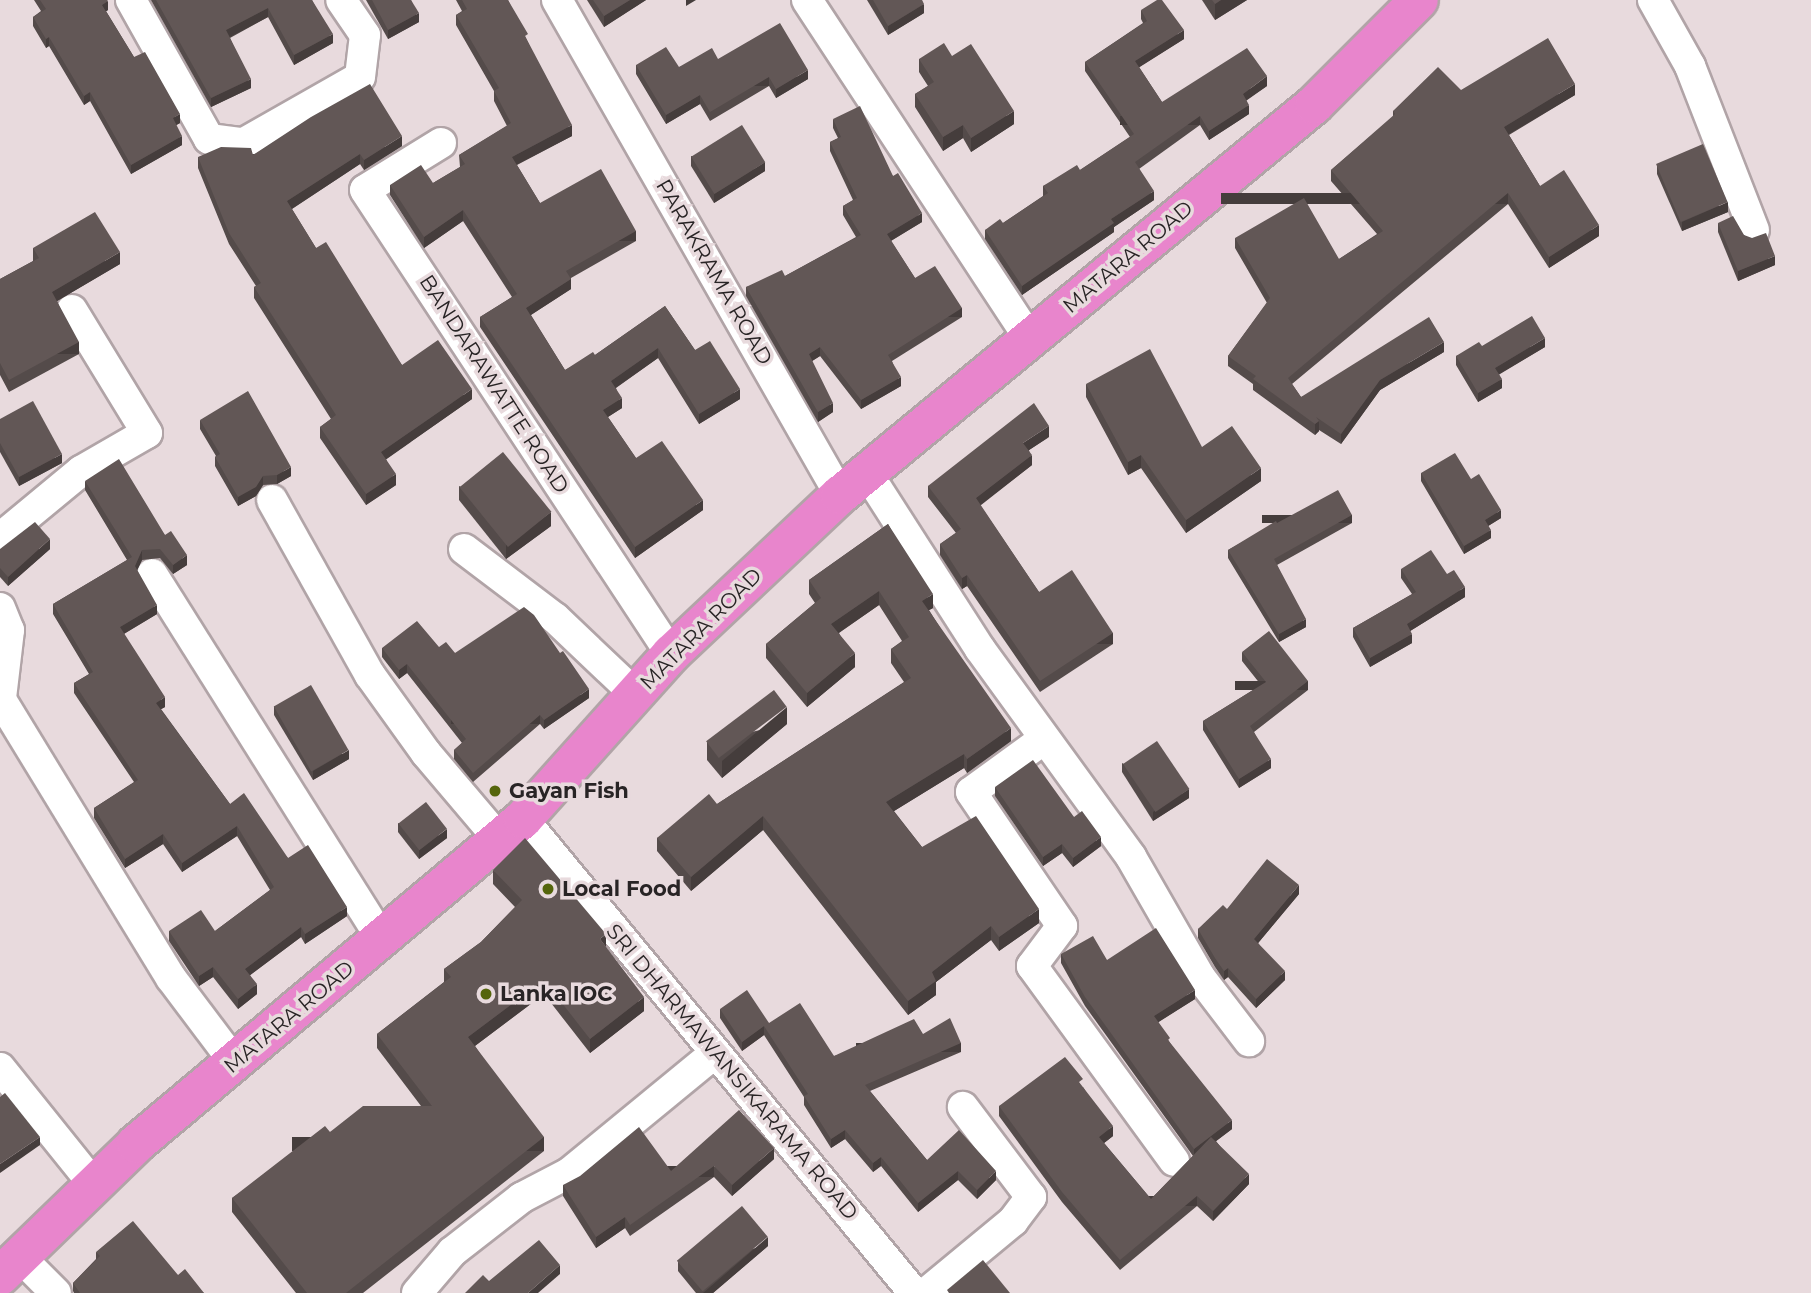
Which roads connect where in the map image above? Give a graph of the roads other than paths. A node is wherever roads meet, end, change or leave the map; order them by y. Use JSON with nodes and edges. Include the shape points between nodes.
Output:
{"nodes":[{"id":1,"x":131,"y":0,"type":"edge"},
{"id":2,"x":341,"y":0,"type":"edge"},
{"id":3,"x":557,"y":0,"type":"edge"},
{"id":4,"x":807,"y":0,"type":"edge"},
{"id":5,"x":1419,"y":0,"type":"edge"},
{"id":6,"x":1653,"y":0,"type":"edge"},
{"id":7,"x":441,"y":143,"type":"dead end"},
{"id":8,"x":1754,"y":230,"type":"dead end"},
{"id":9,"x":72,"y":310,"type":"dead end"},
{"id":10,"x":1030,"y":339,"type":"junction"},
{"id":11,"x":854,"y":484,"type":"junction"},
{"id":12,"x":272,"y":500,"type":"dead end"},
{"id":13,"x":0,"y":538,"type":"edge"},
{"id":14,"x":464,"y":549,"type":"dead end"},
{"id":15,"x":152,"y":574,"type":"dead end"},
{"id":16,"x":0,"y":608,"type":"edge"},
{"id":17,"x":671,"y":654,"type":"junction"},
{"id":18,"x":635,"y":694,"type":"junction"},
{"id":19,"x":0,"y":698,"type":"edge"},
{"id":20,"x":1044,"y":739,"type":"junction"},
{"id":21,"x":511,"y":829,"type":"junction"},
{"id":22,"x":382,"y":939,"type":"junction"},
{"id":23,"x":1249,"y":1041,"type":"dead end"},
{"id":24,"x":715,"y":1053,"type":"junction"},
{"id":25,"x":235,"y":1063,"type":"junction"},
{"id":26,"x":0,"y":1068,"type":"edge"},
{"id":27,"x":963,"y":1107,"type":"dead end"},
{"id":28,"x":1174,"y":1161,"type":"dead end"},
{"id":29,"x":94,"y":1185,"type":"junction"},
{"id":30,"x":10,"y":1266,"type":"edge"},
{"id":31,"x":56,"y":1293,"type":"edge"},
{"id":32,"x":417,"y":1293,"type":"edge"},
{"id":33,"x":914,"y":1293,"type":"edge"},
{"id":34,"x":926,"y":1293,"type":"edge"}],
"edges":[{"from":1,"to":2,"type":"street","via":[[209,139],[244,143],[360,78],[365,35]]},
{"from":3,"to":11,"type":"street","name":"PARAKRAMA ROAD"},
{"from":4,"to":10,"type":"street"},
{"from":5,"to":10,"type":"highway","name":"MATARA ROAD","via":[[1314,105]]},
{"from":6,"to":8,"type":"street","via":[[1690,66]]},
{"from":7,"to":17,"type":"street","name":"BANDARAWATTE ROAD","via":[[365,190]]},
{"from":9,"to":13,"type":"street","via":[[147,433],[81,471]]},
{"from":10,"to":11,"type":"highway","name":"MATARA ROAD"},
{"from":11,"to":17,"type":"highway","name":"MATARA ROAD"},
{"from":11,"to":20,"type":"street","name":"PARAKRAMA ROAD"},
{"from":12,"to":21,"type":"street","name":"SRI DHARMAWANSIKARAMA ROAD","via":[[370,675],[426,753]]},
{"from":14,"to":18,"type":"street","via":[[555,618]]},
{"from":15,"to":22,"type":"street"},
{"from":16,"to":19,"type":"street","via":[[9,631]]},
{"from":17,"to":18,"type":"highway","name":"MATARA ROAD"},
{"from":18,"to":21,"type":"highway","name":"MATARA ROAD"},
{"from":19,"to":25,"type":"street","via":[[171,978]]},
{"from":20,"to":23,"type":"street","name":"PARAKRAMA ROAD","via":[[1131,857],[1200,977]]},
{"from":20,"to":28,"type":"street","via":[[971,792],[1062,926],[1032,966]]},
{"from":21,"to":22,"type":"highway","name":"MATARA ROAD"},
{"from":21,"to":24,"type":"street","name":"SRI DHARMAWANSIKARAMA ROAD"},
{"from":22,"to":25,"type":"highway","name":"MATARA ROAD"},
{"from":24,"to":32,"type":"street","via":[[569,1173],[521,1198],[452,1252]]},
{"from":24,"to":33,"type":"street","name":"SRI DHARMAWANSIKARAMA ROAD"},
{"from":25,"to":29,"type":"highway","name":"MATARA ROAD","via":[[136,1144]]},
{"from":26,"to":29,"type":"street"},
{"from":27,"to":34,"type":"street","via":[[1031,1197],[1013,1221]]},
{"from":29,"to":30,"type":"highway","name":"MATARA ROAD"},
{"from":30,"to":31,"type":"street"}]}
